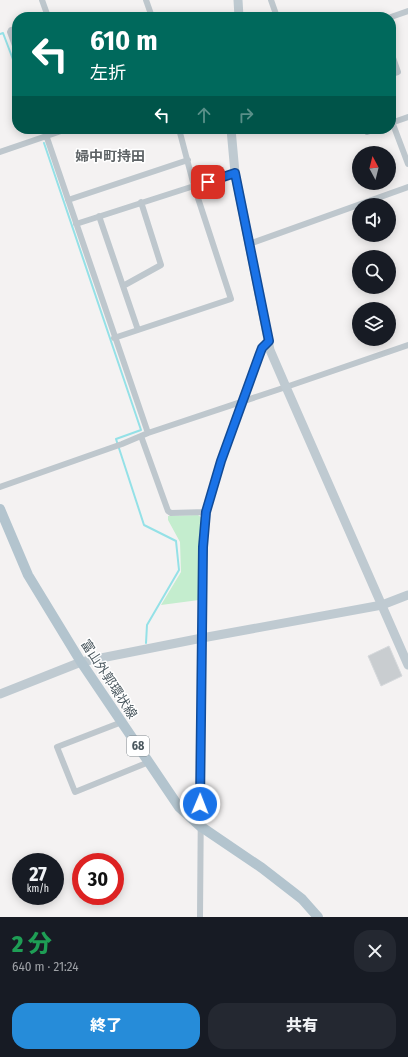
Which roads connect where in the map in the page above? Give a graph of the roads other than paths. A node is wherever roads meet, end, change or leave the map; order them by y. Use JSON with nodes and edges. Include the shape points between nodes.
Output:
{"nodes":[{"id":1,"x":42,"y":0,"type":"edge"},
{"id":2,"x":146,"y":0,"type":"edge"},
{"id":3,"x":238,"y":0,"type":"edge"},
{"id":4,"x":271,"y":0,"type":"edge"},
{"id":5,"x":408,"y":11,"type":"edge"},
{"id":6,"x":46,"y":12,"type":"edge"},
{"id":7,"x":150,"y":12,"type":"edge"},
{"id":8,"x":239,"y":12,"type":"edge"},
{"id":9,"x":275,"y":12,"type":"edge"},
{"id":10,"x":396,"y":15,"type":"edge"},
{"id":11,"x":408,"y":117,"type":"edge"},
{"id":12,"x":396,"y":121,"type":"edge"},
{"id":13,"x":396,"y":131,"type":"edge"},
{"id":14,"x":53,"y":134,"type":"edge"},
{"id":15,"x":180,"y":134,"type":"edge"},
{"id":16,"x":231,"y":134,"type":"edge"},
{"id":17,"x":47,"y":136,"type":"junction"},
{"id":18,"x":0,"y":152,"type":"edge"},
{"id":19,"x":406,"y":153,"type":"edge"},
{"id":20,"x":188,"y":160,"type":"junction"},
{"id":21,"x":408,"y":164,"type":"edge"},
{"id":22,"x":235,"y":173,"type":"junction"},
{"id":23,"x":194,"y":186,"type":"junction"},
{"id":24,"x":408,"y":187,"type":"edge"},
{"id":25,"x":68,"y":200,"type":"junction"},
{"id":26,"x":141,"y":202,"type":"junction"},
{"id":27,"x":99,"y":216,"type":"junction"},
{"id":28,"x":76,"y":224,"type":"junction"},
{"id":29,"x":249,"y":244,"type":"junction"},
{"id":30,"x":123,"y":286,"type":"junction"},
{"id":31,"x":138,"y":330,"type":"junction"},
{"id":32,"x":114,"y":338,"type":"junction"},
{"id":33,"x":269,"y":341,"type":"junction"},
{"id":34,"x":408,"y":345,"type":"edge"},
{"id":35,"x":286,"y":387,"type":"junction"},
{"id":36,"x":243,"y":401,"type":"junction"},
{"id":37,"x":148,"y":433,"type":"junction"},
{"id":38,"x":141,"y":436,"type":"junction"},
{"id":39,"x":0,"y":487,"type":"edge"},
{"id":40,"x":0,"y":509,"type":"edge"},
{"id":41,"x":206,"y":512,"type":"junction"},
{"id":42,"x":408,"y":595,"type":"edge"},
{"id":43,"x":382,"y":605,"type":"junction"},
{"id":44,"x":202,"y":638,"type":"junction"},
{"id":45,"x":81,"y":662,"type":"junction"},
{"id":46,"x":408,"y":665,"type":"edge"},
{"id":47,"x":0,"y":694,"type":"edge"},
{"id":48,"x":122,"y":722,"type":"junction"},
{"id":49,"x":149,"y":762,"type":"junction"},
{"id":50,"x":200,"y":826,"type":"junction"},
{"id":51,"x":200,"y":917,"type":"edge"},
{"id":52,"x":318,"y":917,"type":"edge"}],
"edges":[{"from":1,"to":6,"type":"street"},
{"from":2,"to":7,"type":"street"},
{"from":3,"to":8,"type":"street"},
{"from":4,"to":9,"type":"street"},
{"from":5,"to":10,"type":"street"},
{"from":11,"to":12,"type":"street"},
{"from":13,"to":19,"type":"street"},
{"from":14,"to":17,"type":"street"},
{"from":15,"to":20,"type":"street"},
{"from":16,"to":22,"type":"street"},
{"from":17,"to":18,"type":"street"},
{"from":17,"to":25,"type":"street"},
{"from":19,"to":21,"type":"street"},
{"from":20,"to":23,"type":"street"},
{"from":20,"to":25,"type":"street"},
{"from":22,"to":23,"type":"street"},
{"from":22,"to":29,"type":"street"},
{"from":23,"to":26,"type":"street"},
{"from":23,"to":31,"type":"street","via":[[230,299]]},
{"from":24,"to":29,"type":"street"},
{"from":25,"to":28,"type":"street"},
{"from":26,"to":27,"type":"street"},
{"from":26,"to":30,"type":"street","via":[[161,266]]},
{"from":27,"to":28,"type":"street"},
{"from":27,"to":30,"type":"street"},
{"from":28,"to":32,"type":"street"},
{"from":29,"to":33,"type":"street"},
{"from":30,"to":31,"type":"street"},
{"from":31,"to":32,"type":"street"},
{"from":32,"to":37,"type":"street"},
{"from":33,"to":35,"type":"street","via":[[270,350]]},
{"from":33,"to":36,"type":"street","via":[[262,348]]},
{"from":34,"to":35,"type":"street"},
{"from":35,"to":36,"type":"street"},
{"from":35,"to":43,"type":"street"},
{"from":36,"to":37,"type":"street"},
{"from":36,"to":41,"type":"street"},
{"from":37,"to":38,"type":"street"},
{"from":38,"to":39,"type":"street"},
{"from":38,"to":41,"type":"street","via":[[168,511]]},
{"from":40,"to":45,"type":"main road","name":"富山外郭環状線","number":"68","via":[[28,575]]},
{"from":41,"to":44,"type":"street"},
{"from":42,"to":43,"type":"street"},
{"from":43,"to":44,"type":"street"},
{"from":43,"to":46,"type":"street"},
{"from":44,"to":45,"type":"street"},
{"from":44,"to":50,"type":"street"},
{"from":45,"to":47,"type":"street"},
{"from":45,"to":48,"type":"main road","name":"富山外郭環状線","number":"68"},
{"from":48,"to":49,"type":"main road","name":"富山外郭環状線","number":"68"},
{"from":48,"to":49,"type":"street","via":[[57,747],[75,792]]},
{"from":49,"to":50,"type":"main road","name":"富山外郭環状線","number":"68","via":[[179,807]]},
{"from":50,"to":51,"type":"street"},
{"from":50,"to":52,"type":"main road","name":"富山外郭環状線","number":"68","via":[[262,868],[302,899]]}]}
